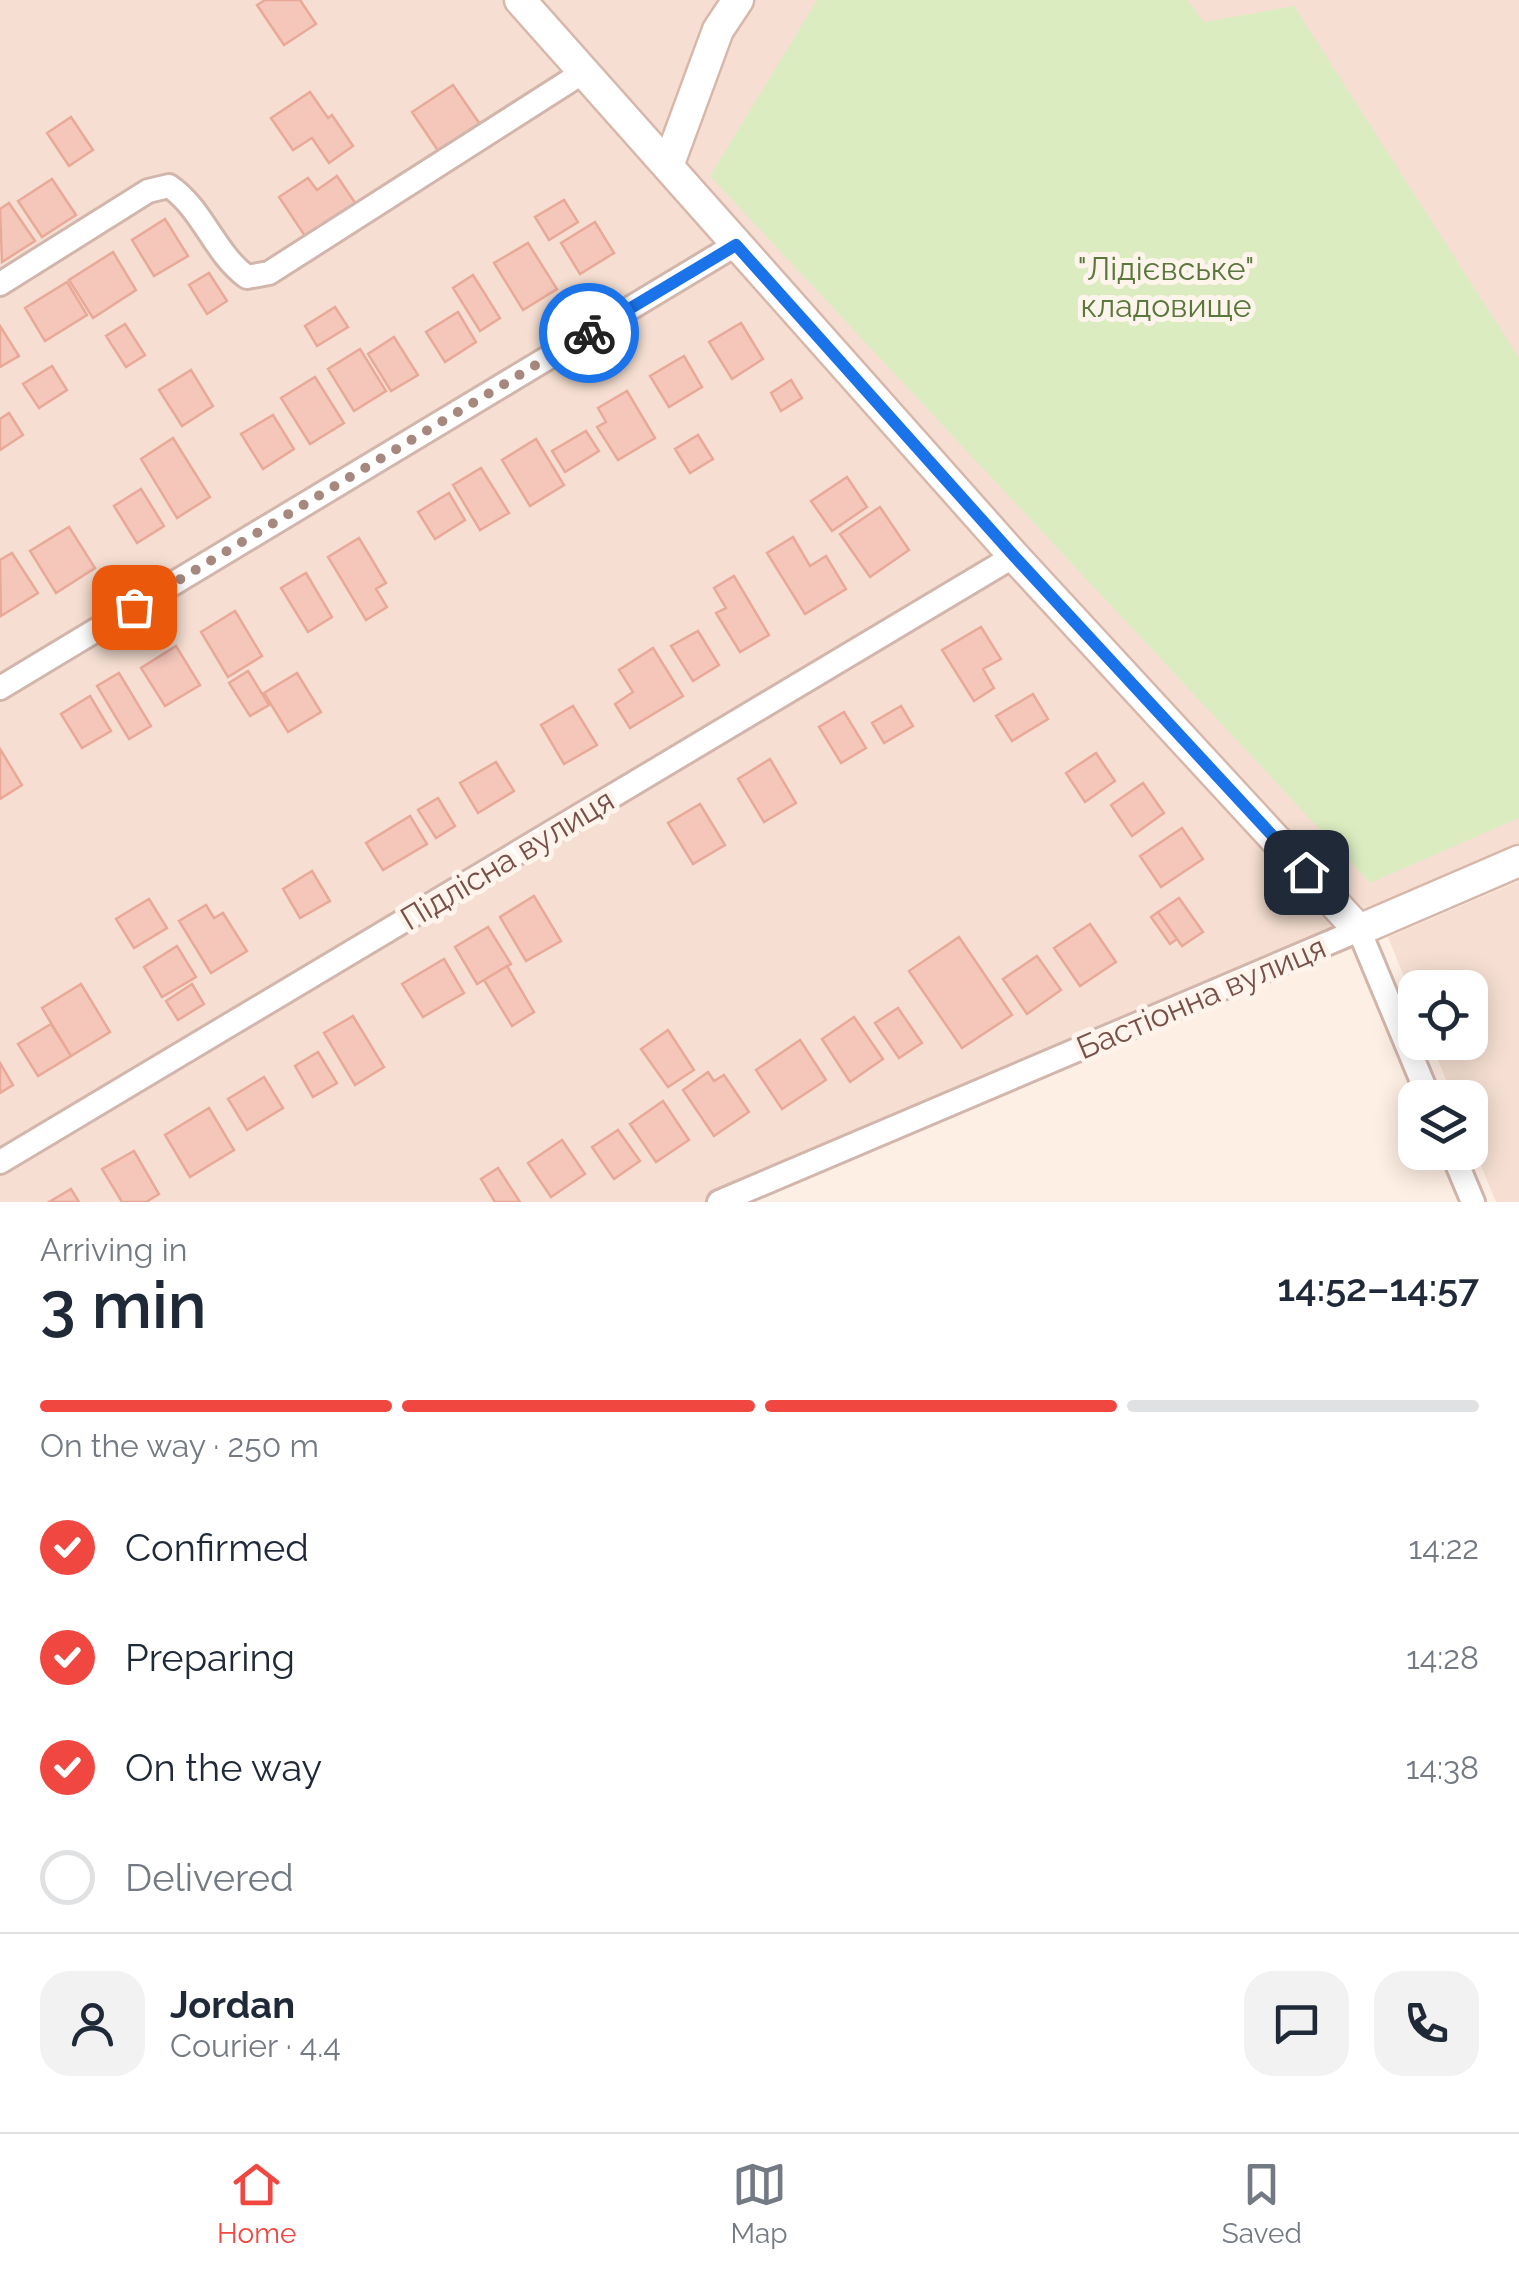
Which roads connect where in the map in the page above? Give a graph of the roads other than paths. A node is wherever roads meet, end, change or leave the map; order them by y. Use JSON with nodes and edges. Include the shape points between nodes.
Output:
{"nodes":[{"id":1,"x":520,"y":0,"type":"edge"},
{"id":2,"x":738,"y":0,"type":"edge"},
{"id":3,"x":585,"y":71,"type":"junction"},
{"id":4,"x":668,"y":166,"type":"junction"},
{"id":5,"x":736,"y":245,"type":"junction"},
{"id":6,"x":0,"y":284,"type":"edge"},
{"id":7,"x":1014,"y":556,"type":"junction"},
{"id":8,"x":0,"y":688,"type":"edge"},
{"id":9,"x":1519,"y":861,"type":"edge"},
{"id":10,"x":1359,"y":930,"type":"junction"},
{"id":11,"x":1422,"y":1080,"type":"edge"},
{"id":12,"x":0,"y":1162,"type":"edge"},
{"id":13,"x":1460,"y":1170,"type":"edge"},
{"id":14,"x":719,"y":1202,"type":"edge"},
{"id":15,"x":1473,"y":1202,"type":"edge"}],
"edges":[{"from":1,"to":3,"type":"main road","name":"Бастіонна вулиця"},
{"from":2,"to":4,"type":"main road","via":[[718,30]]},
{"from":3,"to":4,"type":"main road","name":"Бастіонна вулиця"},
{"from":3,"to":6,"type":"street","via":[[270,274],[248,276],[230,264],[170,186],[148,191]]},
{"from":4,"to":5,"type":"main road","name":"Бастіонна вулиця"},
{"from":5,"to":7,"type":"main road","name":"Бастіонна вулиця"},
{"from":5,"to":8,"type":"street"},
{"from":7,"to":10,"type":"main road","name":"Бастіонна вулиця"},
{"from":7,"to":12,"type":"street","name":"Підлісна вулиця"},
{"from":9,"to":10,"type":"main road"},
{"from":10,"to":11,"type":"street"},
{"from":10,"to":14,"type":"street","name":"Бастіонна вулиця"},
{"from":13,"to":15,"type":"street"}]}
